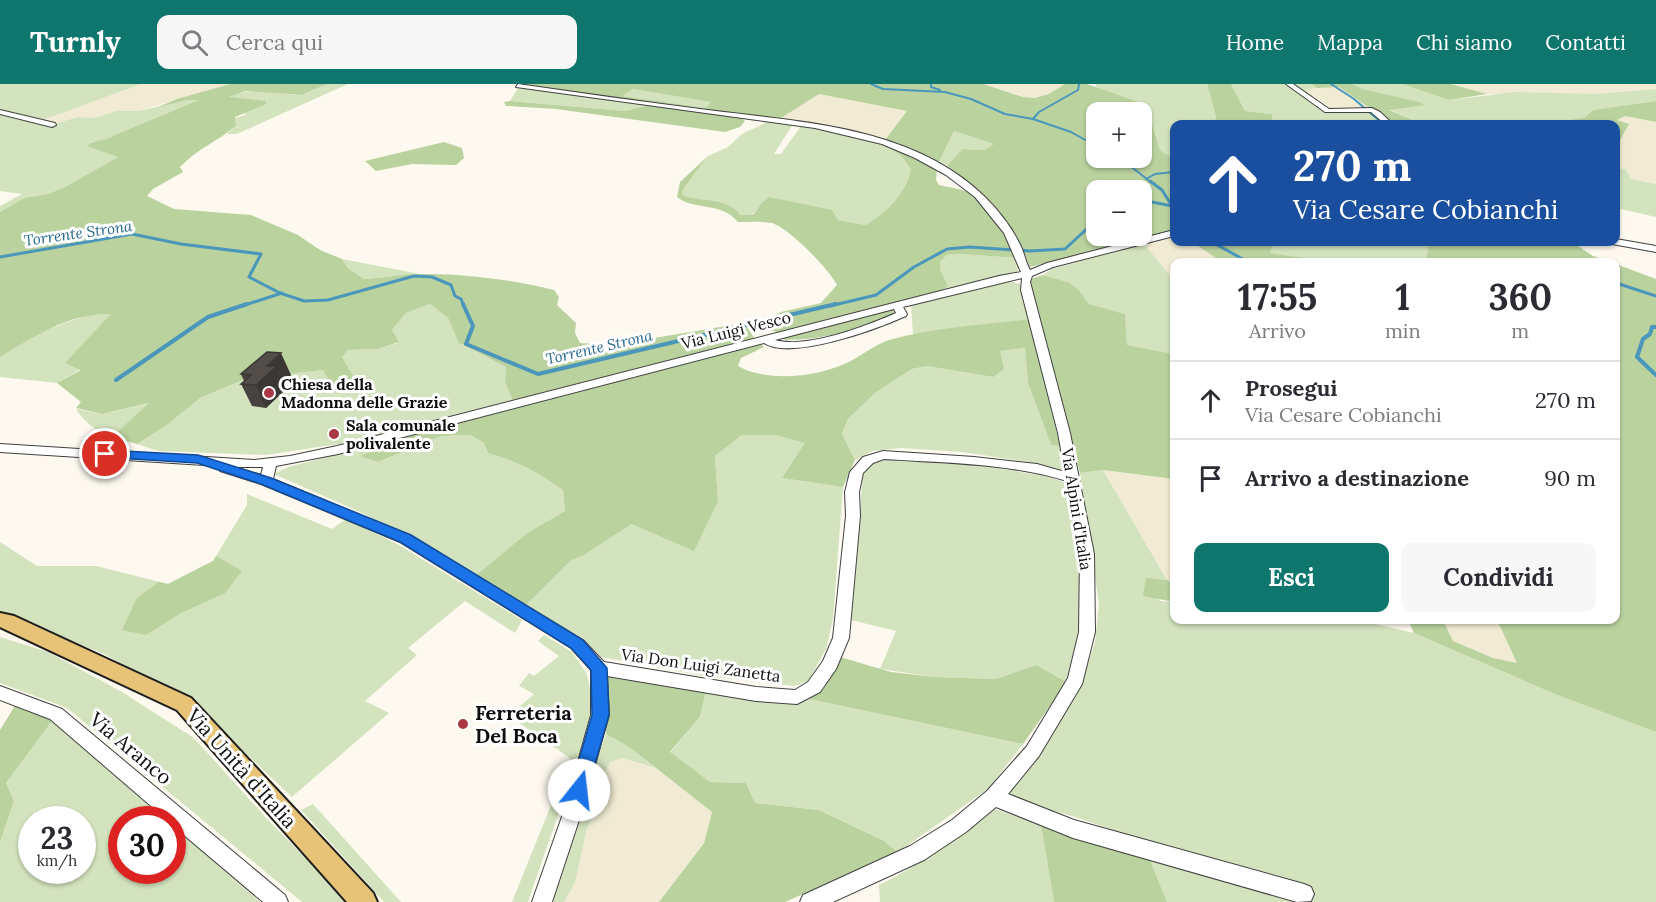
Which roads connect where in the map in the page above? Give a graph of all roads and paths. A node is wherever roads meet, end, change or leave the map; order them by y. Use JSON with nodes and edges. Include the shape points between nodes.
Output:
{"nodes":[{"id":1,"x":1289,"y":84,"type":"edge"},
{"id":2,"x":518,"y":86,"type":"dead end"},
{"id":3,"x":1327,"y":111,"type":"junction"},
{"id":4,"x":0,"y":112,"type":"edge"},
{"id":5,"x":1331,"y":120,"type":"dead end"},
{"id":6,"x":1385,"y":120,"type":"edge"},
{"id":7,"x":52,"y":125,"type":"dead end"},
{"id":8,"x":1170,"y":234,"type":"edge"},
{"id":9,"x":1620,"y":243,"type":"edge"},
{"id":10,"x":1656,"y":249,"type":"edge"},
{"id":11,"x":1028,"y":274,"type":"junction"},
{"id":12,"x":0,"y":448,"type":"edge"},
{"id":13,"x":198,"y":459,"type":"junction"},
{"id":14,"x":270,"y":463,"type":"junction"},
{"id":15,"x":1073,"y":479,"type":"junction"},
{"id":16,"x":266,"y":481,"type":"junction"},
{"id":17,"x":0,"y":620,"type":"edge"},
{"id":18,"x":599,"y":668,"type":"junction"},
{"id":19,"x":0,"y":693,"type":"edge"},
{"id":20,"x":994,"y":796,"type":"junction"},
{"id":21,"x":1304,"y":894,"type":"dead end"},
{"id":22,"x":278,"y":902,"type":"edge"},
{"id":23,"x":364,"y":902,"type":"edge"},
{"id":24,"x":542,"y":902,"type":"edge"},
{"id":25,"x":810,"y":902,"type":"edge"}],
"edges":[{"from":1,"to":3,"type":"street"},
{"from":2,"to":11,"type":"street","name":"Via Alpini d'Italia","via":[[808,125],[906,150],[940,166],[980,196],[1015,245]]},
{"from":3,"to":5,"type":"street"},
{"from":3,"to":6,"type":"street","via":[[1372,110]]},
{"from":4,"to":7,"type":"street"},
{"from":8,"to":11,"type":"street","name":"Via Luigi Vesco"},
{"from":9,"to":10,"type":"street"},
{"from":11,"to":14,"type":"street","name":"Via Luigi Vesco","via":[[338,450]]},
{"from":11,"to":15,"type":"street","name":"Via Alpini d'Italia","via":[[1026,290]]},
{"from":12,"to":13,"type":"street"},
{"from":13,"to":14,"type":"street","name":"Via Luigi Vesco"},
{"from":13,"to":16,"type":"street"},
{"from":14,"to":16,"type":"street"},
{"from":15,"to":18,"type":"street","name":"Via Don Luigi Zanetta","via":[[1036,468],[974,461],[883,455],[868,460],[857,472],[852,492],[841,638],[814,687],[797,697]]},
{"from":15,"to":20,"type":"street","name":"Via Alpini d'Italia","via":[[1087,554],[1088,632],[1076,679],[1033,751]]},
{"from":16,"to":18,"type":"street","via":[[405,539],[577,644]]},
{"from":17,"to":23,"type":"main road","name":"Via Unità d'Italia","via":[[184,704]]},
{"from":18,"to":24,"type":"street","via":[[600,715]]},
{"from":19,"to":22,"type":"street","name":"Via Aranco","via":[[56,714]]},
{"from":20,"to":21,"type":"street","via":[[1073,829]]},
{"from":20,"to":25,"type":"street","name":"Via Alpini d'Italia","via":[[959,826],[917,853]]}]}
